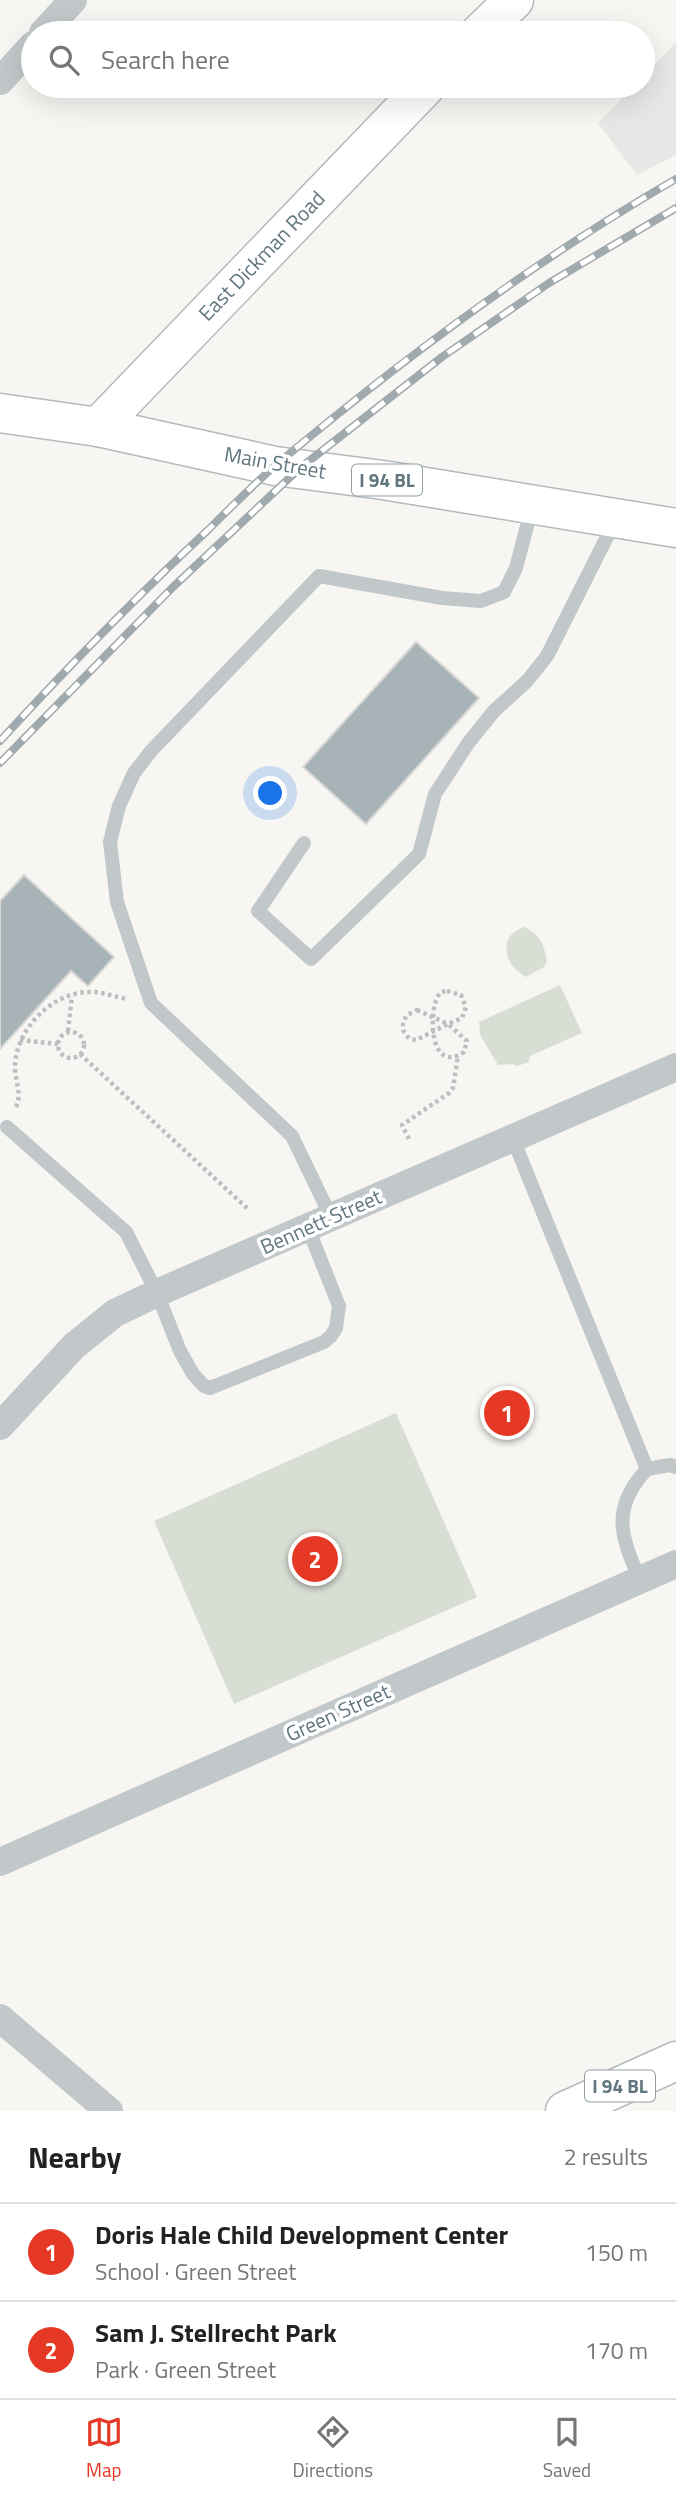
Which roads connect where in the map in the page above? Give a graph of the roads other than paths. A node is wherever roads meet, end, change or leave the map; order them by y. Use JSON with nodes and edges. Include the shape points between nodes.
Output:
{"nodes":[{"id":1,"x":73,"y":0,"type":"edge"},
{"id":2,"x":514,"y":0,"type":"edge"},
{"id":3,"x":54,"y":21,"type":"edge"},
{"id":4,"x":492,"y":21,"type":"edge"},
{"id":5,"x":21,"y":57,"type":"edge"},
{"id":6,"x":0,"y":81,"type":"edge"},
{"id":7,"x":414,"y":98,"type":"edge"},
{"id":8,"x":0,"y":413,"type":"edge"},
{"id":9,"x":99,"y":427,"type":"junction"},
{"id":10,"x":533,"y":503,"type":"junction"},
{"id":11,"x":617,"y":516,"type":"junction"},
{"id":12,"x":676,"y":528,"type":"edge"},
{"id":13,"x":304,"y":843,"type":"dead end"},
{"id":14,"x":676,"y":1068,"type":"edge"},
{"id":15,"x":7,"y":1127,"type":"road end"},
{"id":16,"x":513,"y":1139,"type":"junction"},
{"id":17,"x":319,"y":1222,"type":"junction"},
{"id":18,"x":158,"y":1293,"type":"junction"},
{"id":19,"x":0,"y":1426,"type":"edge"},
{"id":20,"x":676,"y":1467,"type":"edge"},
{"id":21,"x":647,"y":1469,"type":"junction"},
{"id":22,"x":676,"y":1564,"type":"edge"},
{"id":23,"x":640,"y":1580,"type":"junction"},
{"id":24,"x":0,"y":1862,"type":"edge"},
{"id":25,"x":0,"y":2018,"type":"edge"},
{"id":26,"x":676,"y":2062,"type":"edge"},
{"id":27,"x":109,"y":2111,"type":"edge"},
{"id":28,"x":565,"y":2111,"type":"edge"}],
"edges":[{"from":1,"to":3,"type":"street"},
{"from":2,"to":4,"type":"main road"},
{"from":5,"to":6,"type":"street"},
{"from":7,"to":9,"type":"main road","name":"East Dickman Road"},
{"from":8,"to":9,"type":"main road","name":"Main Street"},
{"from":9,"to":10,"type":"main road","name":"Main Street","number":"I 94 BL","via":[[275,466]]},
{"from":10,"to":11,"type":"main road","name":"Main Street","number":"I 94 BL"},
{"from":10,"to":17,"type":"lane","via":[[516,568],[504,592],[481,601],[319,576],[151,751],[134,773],[119,806],[110,842],[117,902],[152,1003],[292,1136]]},
{"from":11,"to":12,"type":"main road","name":"Main Street","number":"I 94 BL"},
{"from":11,"to":13,"type":"lane","via":[[547,656],[486,722],[435,794],[419,855],[311,959],[258,911]]},
{"from":14,"to":16,"type":"street","name":"Bennett Street"},
{"from":15,"to":18,"type":"lane","via":[[126,1232]]},
{"from":16,"to":17,"type":"street","name":"Bennett Street"},
{"from":16,"to":21,"type":"lane"},
{"from":17,"to":18,"type":"street","name":"Bennett Street"},
{"from":17,"to":18,"type":"lane","via":[[339,1306],[331,1336],[312,1347],[210,1388],[204,1386],[180,1351]]},
{"from":18,"to":19,"type":"street","name":"Bennett Street","via":[[115,1313],[74,1346]]},
{"from":20,"to":21,"type":"lane"},
{"from":21,"to":23,"type":"lane","via":[[632,1485],[622,1519],[628,1552]]},
{"from":22,"to":23,"type":"street","name":"Green Street"},
{"from":23,"to":24,"type":"street","name":"Green Street"},
{"from":25,"to":27,"type":"street"},
{"from":26,"to":28,"type":"main road","number":"I 94 BL"}]}
